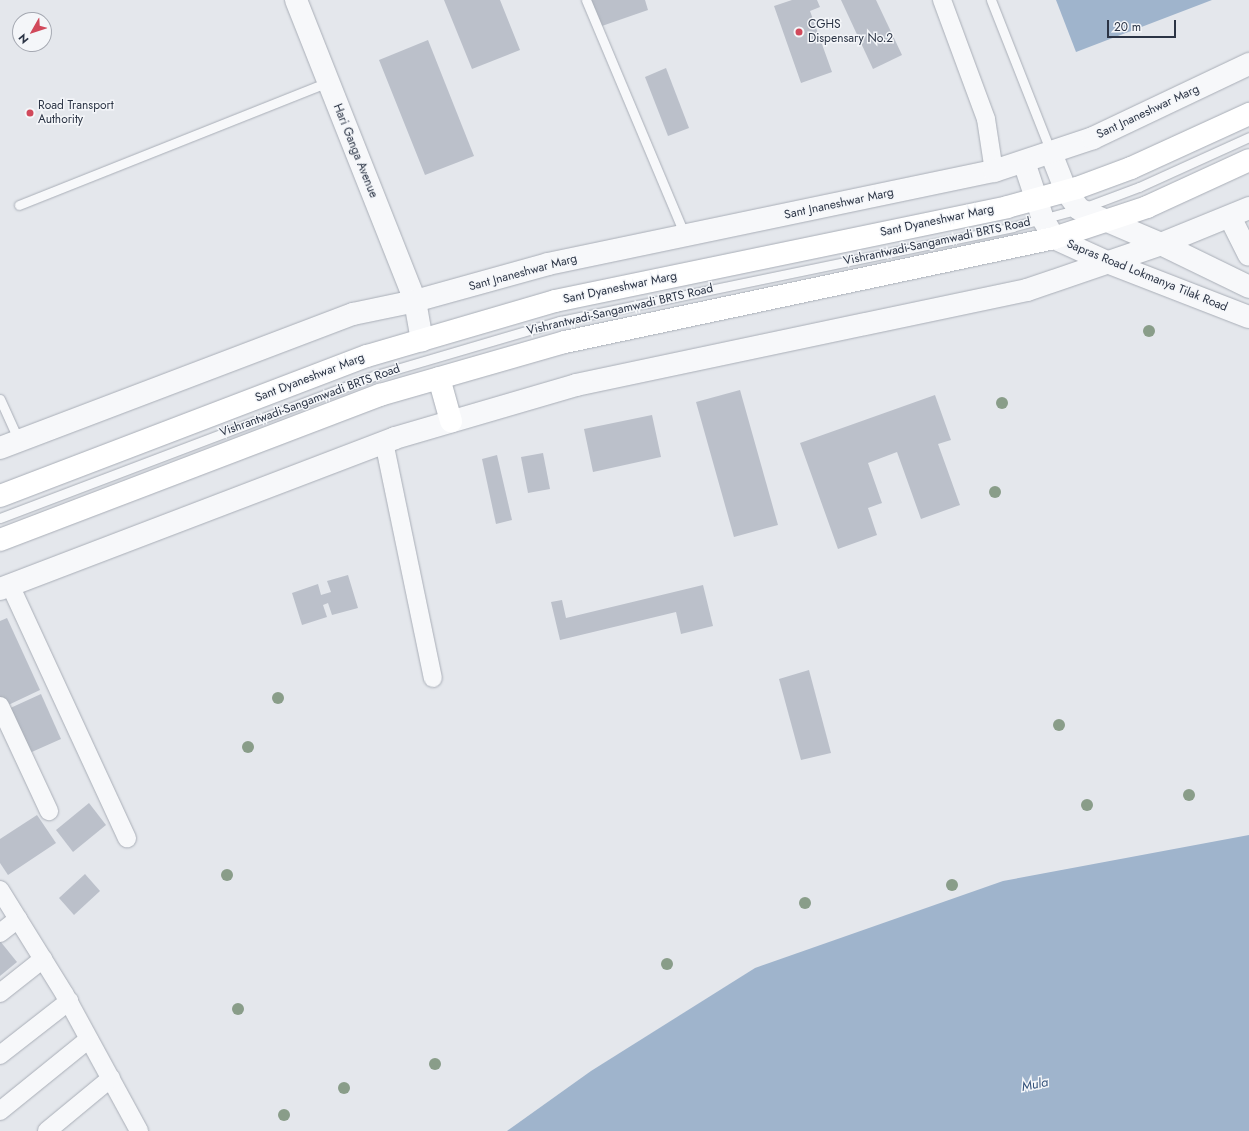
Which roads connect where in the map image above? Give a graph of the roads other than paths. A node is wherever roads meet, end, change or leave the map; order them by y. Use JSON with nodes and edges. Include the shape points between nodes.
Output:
{"nodes":[{"id":1,"x":296,"y":0,"type":"edge"},
{"id":2,"x":586,"y":0,"type":"edge"},
{"id":3,"x":942,"y":0,"type":"edge"},
{"id":4,"x":990,"y":0,"type":"edge"},
{"id":5,"x":1249,"y":64,"type":"edge"},
{"id":6,"x":328,"y":82,"type":"junction"},
{"id":7,"x":1249,"y":114,"type":"edge"},
{"id":8,"x":1249,"y":137,"type":"edge"},
{"id":9,"x":1051,"y":153,"type":"junction"},
{"id":10,"x":1249,"y":160,"type":"edge"},
{"id":11,"x":1024,"y":162,"type":"junction"},
{"id":12,"x":994,"y":171,"type":"junction"},
{"id":13,"x":1066,"y":191,"type":"junction"},
{"id":14,"x":19,"y":205,"type":"dead end"},
{"id":15,"x":1249,"y":208,"type":"edge"},
{"id":16,"x":1040,"y":209,"type":"junction"},
{"id":17,"x":1079,"y":209,"type":"junction"},
{"id":18,"x":1230,"y":217,"type":"junction"},
{"id":19,"x":1107,"y":221,"type":"junction"},
{"id":20,"x":685,"y":236,"type":"junction"},
{"id":21,"x":1054,"y":238,"type":"junction"},
{"id":22,"x":1161,"y":244,"type":"junction"},
{"id":23,"x":1249,"y":255,"type":"edge"},
{"id":24,"x":1107,"y":262,"type":"junction"},
{"id":25,"x":1249,"y":287,"type":"edge"},
{"id":26,"x":415,"y":301,"type":"junction"},
{"id":27,"x":1249,"y":317,"type":"edge"},
{"id":28,"x":422,"y":340,"type":"junction"},
{"id":29,"x":439,"y":378,"type":"junction"},
{"id":30,"x":0,"y":399,"type":"edge"},
{"id":31,"x":451,"y":421,"type":"junction"},
{"id":32,"x":384,"y":442,"type":"junction"},
{"id":33,"x":10,"y":444,"type":"edge"},
{"id":34,"x":0,"y":496,"type":"edge"},
{"id":35,"x":0,"y":518,"type":"edge"},
{"id":36,"x":0,"y":540,"type":"edge"},
{"id":37,"x":5,"y":587,"type":"edge"},
{"id":38,"x":434,"y":678,"type":"dead end"},
{"id":39,"x":0,"y":706,"type":"edge"},
{"id":40,"x":49,"y":811,"type":"dead end"},
{"id":41,"x":127,"y":838,"type":"dead end"},
{"id":42,"x":0,"y":890,"type":"edge"},
{"id":43,"x":18,"y":919,"type":"junction"},
{"id":44,"x":0,"y":933,"type":"edge"},
{"id":45,"x":43,"y":959,"type":"junction"},
{"id":46,"x":0,"y":993,"type":"edge"},
{"id":47,"x":69,"y":1002,"type":"junction"},
{"id":48,"x":89,"y":1039,"type":"junction"},
{"id":49,"x":0,"y":1055,"type":"edge"},
{"id":50,"x":111,"y":1078,"type":"junction"},
{"id":51,"x":0,"y":1111,"type":"edge"},
{"id":52,"x":131,"y":1128,"type":"edge"},
{"id":53,"x":47,"y":1131,"type":"edge"}],
"edges":[{"from":1,"to":6,"type":"street","name":"Hari Ganga Avenue"},
{"from":2,"to":20,"type":"lane"},
{"from":3,"to":12,"type":"street","via":[[986,119]]},
{"from":4,"to":9,"type":"lane"},
{"from":5,"to":9,"type":"street","name":"Sant Jnaneshwar Marg","via":[[1093,138]]},
{"from":6,"to":14,"type":"lane"},
{"from":6,"to":26,"type":"street","name":"Hari Ganga Avenue"},
{"from":7,"to":13,"type":"main road","name":"Sant Dyaneshwar Marg","via":[[1131,168]]},
{"from":8,"to":17,"type":"lane","name":"Vishrantwadi-Sangamwadi BRTS Road","via":[[1139,187]]},
{"from":9,"to":11,"type":"street","name":"Sant Jnaneshwar Marg"},
{"from":9,"to":13,"type":"street"},
{"from":10,"to":19,"type":"main road","via":[[1147,207]]},
{"from":11,"to":12,"type":"street","name":"Sant Jnaneshwar Marg"},
{"from":11,"to":16,"type":"street","name":"Sapras Road Lokmanya Tilak Road"},
{"from":12,"to":20,"type":"street","name":"Sant Jnaneshwar Marg"},
{"from":13,"to":16,"type":"main road","name":"Sant Dyaneshwar Marg"},
{"from":13,"to":17,"type":"street"},
{"from":15,"to":18,"type":"street"},
{"from":16,"to":17,"type":"lane","name":"Vishrantwadi-Sangamwadi BRTS Road"},
{"from":16,"to":21,"type":"street","name":"Sapras Road Lokmanya Tilak Road"},
{"from":16,"to":28,"type":"main road","name":"Sant Dyaneshwar Marg","via":[[1007,207],[555,301]]},
{"from":16,"to":35,"type":"lane","name":"Vishrantwadi-Sangamwadi BRTS Road","via":[[560,321],[373,376]]},
{"from":17,"to":19,"type":"street"},
{"from":18,"to":22,"type":"street"},
{"from":18,"to":23,"type":"street"},
{"from":19,"to":21,"type":"main road"},
{"from":19,"to":22,"type":"street"},
{"from":20,"to":26,"type":"street","name":"Sant Jnaneshwar Marg","via":[[548,264]]},
{"from":21,"to":24,"type":"street","name":"Sapras Road Lokmanya Tilak Road"},
{"from":21,"to":29,"type":"main road","via":[[565,342]]},
{"from":22,"to":24,"type":"street"},
{"from":22,"to":25,"type":"street"},
{"from":24,"to":27,"type":"street","name":"Sapras Road Lokmanya Tilak Road"},
{"from":24,"to":31,"type":"street","via":[[1027,290],[576,385]]},
{"from":26,"to":28,"type":"street","name":"Hari Ganga Avenue"},
{"from":26,"to":33,"type":"street","name":"Sant Jnaneshwar Marg","via":[[353,314]]},
{"from":28,"to":34,"type":"main road","name":"Sant Dyaneshwar Marg","via":[[367,356]]},
{"from":29,"to":31,"type":"main road"},
{"from":29,"to":36,"type":"main road","via":[[380,395]]},
{"from":30,"to":33,"type":"lane"},
{"from":31,"to":32,"type":"street"},
{"from":32,"to":37,"type":"street"},
{"from":32,"to":38,"type":"street"},
{"from":37,"to":41,"type":"street"},
{"from":39,"to":40,"type":"street"},
{"from":42,"to":43,"type":"street"},
{"from":43,"to":44,"type":"street"},
{"from":43,"to":45,"type":"street"},
{"from":45,"to":46,"type":"street"},
{"from":45,"to":47,"type":"street"},
{"from":47,"to":48,"type":"street"},
{"from":47,"to":49,"type":"street"},
{"from":48,"to":50,"type":"street"},
{"from":48,"to":51,"type":"street"},
{"from":50,"to":52,"type":"street"},
{"from":50,"to":53,"type":"street"}]}
